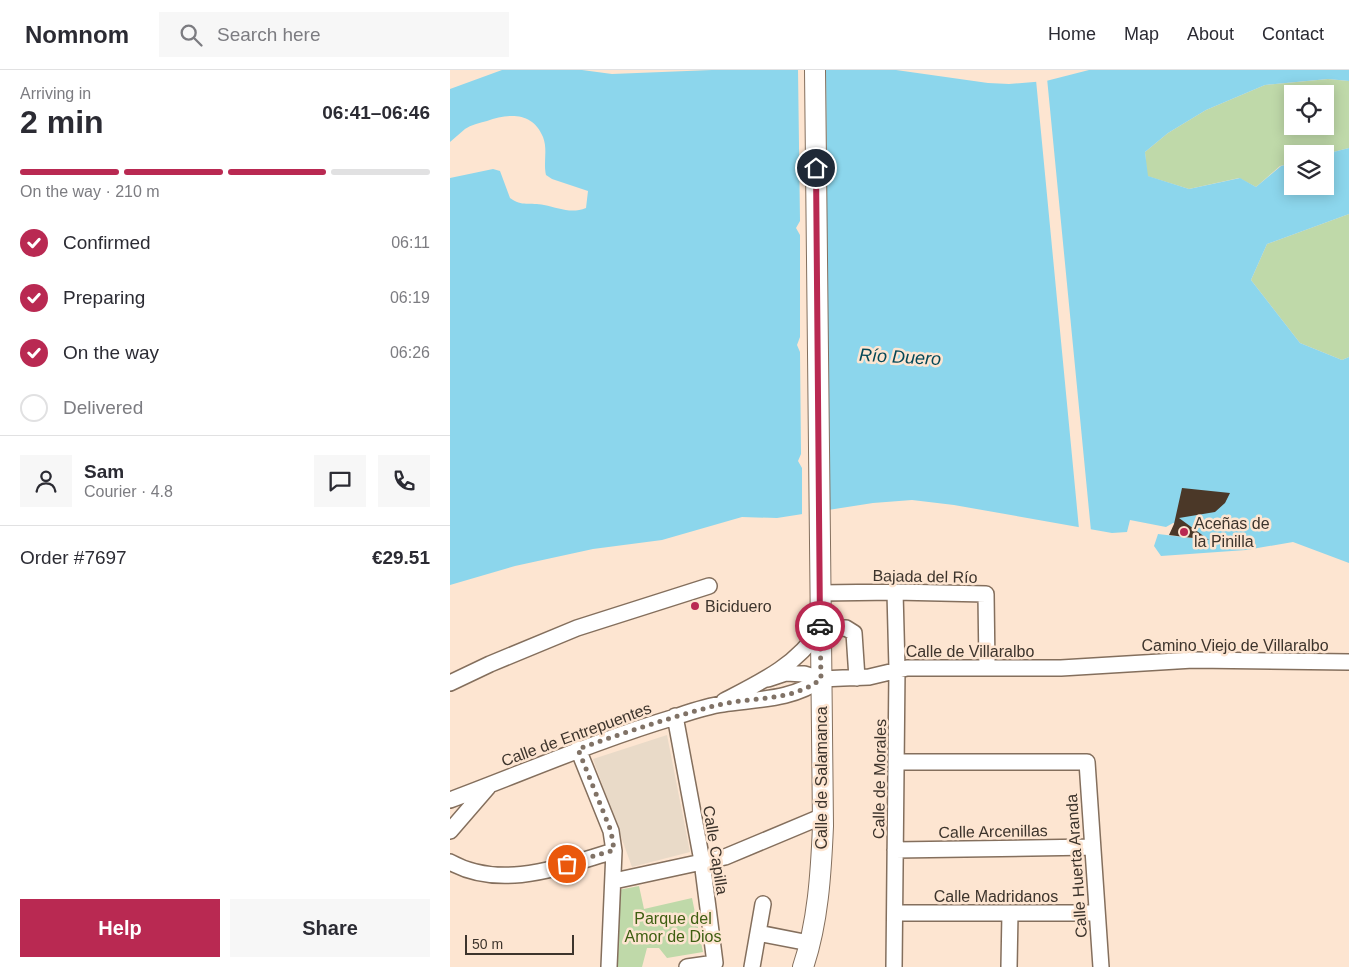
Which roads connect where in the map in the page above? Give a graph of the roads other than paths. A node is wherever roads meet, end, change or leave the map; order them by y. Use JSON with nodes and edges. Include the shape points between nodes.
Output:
{"nodes":[{"id":1,"x":815,"y":70,"type":"edge"},
{"id":2,"x":709,"y":586,"type":"dead end"},
{"id":3,"x":895,"y":592,"type":"junction"},
{"id":4,"x":820,"y":594,"type":"junction"},
{"id":5,"x":820,"y":629,"type":"junction"},
{"id":6,"x":1349,"y":662,"type":"edge"},
{"id":7,"x":987,"y":668,"type":"junction"},
{"id":8,"x":1061,"y":668,"type":"joint"},
{"id":9,"x":898,"y":669,"type":"junction"},
{"id":10,"x":857,"y":678,"type":"junction"},
{"id":11,"x":768,"y":679,"type":"junction"},
{"id":12,"x":821,"y":679,"type":"junction"},
{"id":13,"x":450,"y":682,"type":"edge"},
{"id":14,"x":716,"y":705,"type":"junction"},
{"id":15,"x":675,"y":716,"type":"junction"},
{"id":16,"x":578,"y":749,"type":"junction"},
{"id":17,"x":896,"y":762,"type":"junction"},
{"id":18,"x":490,"y":785,"type":"junction"},
{"id":19,"x":450,"y":800,"type":"edge"},
{"id":20,"x":823,"y":816,"type":"junction"},
{"id":21,"x":450,"y":831,"type":"edge"},
{"id":22,"x":1092,"y":847,"type":"junction"},
{"id":23,"x":614,"y":850,"type":"junction"},
{"id":24,"x":896,"y":850,"type":"junction"},
{"id":25,"x":702,"y":861,"type":"junction"},
{"id":26,"x":450,"y":862,"type":"edge"},
{"id":27,"x":614,"y":881,"type":"junction"},
{"id":28,"x":763,"y":904,"type":"dead end"},
{"id":29,"x":895,"y":913,"type":"junction"},
{"id":30,"x":1010,"y":913,"type":"junction"},
{"id":31,"x":1097,"y":913,"type":"junction"},
{"id":32,"x":758,"y":933,"type":"junction"},
{"id":33,"x":809,"y":943,"type":"junction"},
{"id":34,"x":610,"y":967,"type":"edge"},
{"id":35,"x":687,"y":967,"type":"edge"},
{"id":36,"x":752,"y":967,"type":"edge"},
{"id":37,"x":803,"y":967,"type":"edge"},
{"id":38,"x":894,"y":967,"type":"edge"},
{"id":39,"x":1009,"y":967,"type":"edge"},
{"id":40,"x":1101,"y":967,"type":"edge"}],
"edges":[{"from":1,"to":4,"type":"main road","name":"Calle de Salamanca"},
{"from":2,"to":13,"type":"street","via":[[577,628]]},
{"from":3,"to":4,"type":"street","name":"Bajada del Río"},
{"from":3,"to":7,"type":"street","name":"Bajada del Río","via":[[986,594]]},
{"from":3,"to":9,"type":"street","name":"Calle de Morales"},
{"from":4,"to":5,"type":"main road","name":"Calle de Salamanca"},
{"from":5,"to":10,"type":"street","via":[[846,628],[854,632]]},
{"from":5,"to":11,"type":"street","name":"Calle de Entrepuentes","via":[[796,658]]},
{"from":5,"to":12,"type":"main road","name":"Calle de Salamanca"},
{"from":6,"to":8,"type":"street","name":"Camino Viejo de Villaralbo","via":[[1193,660]]},
{"from":7,"to":8,"type":"street","name":"Calle de Villaralbo"},
{"from":7,"to":9,"type":"street","name":"Calle de Villaralbo"},
{"from":9,"to":10,"type":"street","name":"Calle de Villaralbo"},
{"from":9,"to":17,"type":"street","name":"Calle de Morales"},
{"from":10,"to":12,"type":"street","name":"Calle de Villaralbo"},
{"from":11,"to":12,"type":"street","name":"Calle de Entrepuentes","via":[[797,673]]},
{"from":11,"to":14,"type":"street","name":"Calle de Entrepuentes"},
{"from":12,"to":14,"type":"street","name":"Calle de Entrepuentes","via":[[795,692]]},
{"from":12,"to":20,"type":"main road","name":"Calle de Salamanca"},
{"from":14,"to":15,"type":"street","name":"Calle de Entrepuentes"},
{"from":15,"to":16,"type":"street","name":"Calle de Entrepuentes"},
{"from":15,"to":25,"type":"street","name":"Calle Capilla"},
{"from":16,"to":18,"type":"street","name":"Calle de Entrepuentes"},
{"from":16,"to":23,"type":"street","via":[[611,831]]},
{"from":17,"to":22,"type":"street","name":"Calle Huerta Aranda","via":[[1087,762]]},
{"from":17,"to":24,"type":"street","name":"Calle de Morales"},
{"from":18,"to":19,"type":"street","name":"Calle de Entrepuentes"},
{"from":18,"to":21,"type":"street"},
{"from":20,"to":25,"type":"street","via":[[725,857]]},
{"from":20,"to":33,"type":"main road","name":"Calle de Salamanca","via":[[820,874]]},
{"from":22,"to":24,"type":"street","name":"Calle Arcenillas"},
{"from":22,"to":31,"type":"street","name":"Calle Huerta Aranda"},
{"from":23,"to":26,"type":"street","via":[[520,876],[479,873]]},
{"from":23,"to":27,"type":"street"},
{"from":24,"to":29,"type":"street","name":"Calle de Morales"},
{"from":25,"to":27,"type":"street"},
{"from":25,"to":35,"type":"street","name":"Calle Capilla","via":[[715,963]]},
{"from":27,"to":34,"type":"street"},
{"from":28,"to":32,"type":"street"},
{"from":29,"to":30,"type":"street","name":"Calle Madridanos"},
{"from":29,"to":38,"type":"street","name":"Calle de Morales"},
{"from":30,"to":31,"type":"street","name":"Calle Madridanos"},
{"from":30,"to":39,"type":"street"},
{"from":31,"to":40,"type":"street","name":"Calle Huerta Aranda"},
{"from":32,"to":33,"type":"street"},
{"from":32,"to":36,"type":"street"},
{"from":33,"to":37,"type":"main road","name":"Calle de Salamanca"}]}
